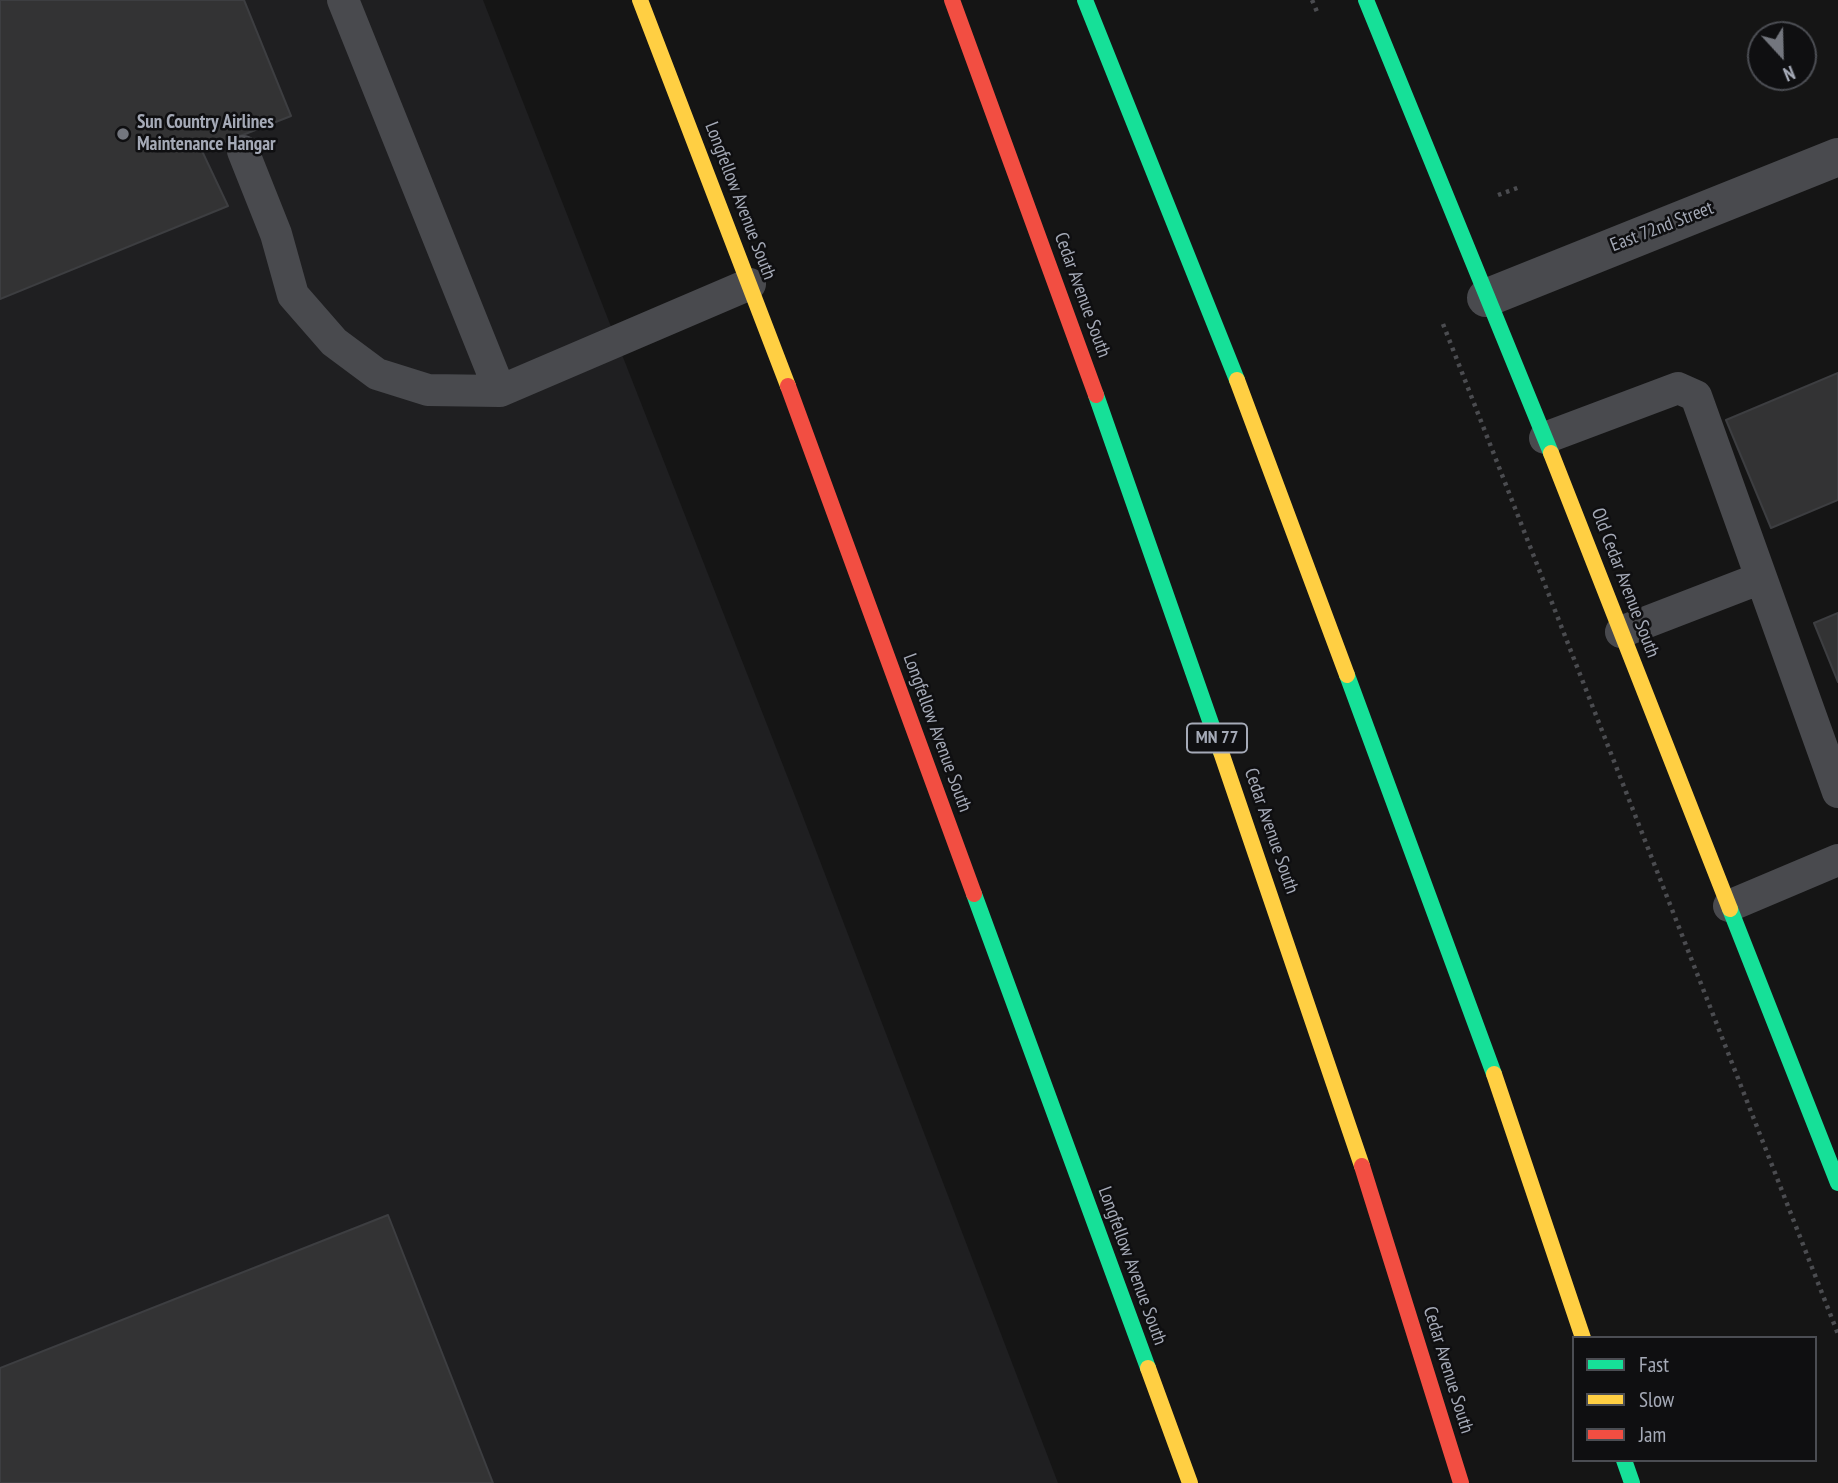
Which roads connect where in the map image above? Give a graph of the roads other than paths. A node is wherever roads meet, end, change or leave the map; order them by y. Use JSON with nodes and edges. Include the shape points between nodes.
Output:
{"nodes":[{"id":1,"x":343,"y":0,"type":"edge"},
{"id":2,"x":640,"y":0,"type":"edge"},
{"id":3,"x":952,"y":0,"type":"edge"},
{"id":4,"x":1085,"y":0,"type":"edge"},
{"id":5,"x":1366,"y":0,"type":"edge"},
{"id":6,"x":243,"y":151,"type":"dead end"},
{"id":7,"x":1838,"y":157,"type":"edge"},
{"id":8,"x":750,"y":284,"type":"junction"},
{"id":9,"x":1486,"y":298,"type":"junction"},
{"id":10,"x":500,"y":391,"type":"junction"},
{"id":11,"x":1545,"y":438,"type":"junction"},
{"id":12,"x":1761,"y":578,"type":"junction"},
{"id":13,"x":1621,"y":632,"type":"junction"},
{"id":14,"x":1838,"y":792,"type":"edge"},
{"id":15,"x":1838,"y":860,"type":"edge"},
{"id":16,"x":1729,"y":906,"type":"junction"},
{"id":17,"x":1838,"y":1183,"type":"edge"},
{"id":18,"x":1582,"y":1336,"type":"edge"},
{"id":19,"x":1625,"y":1462,"type":"edge"},
{"id":20,"x":1190,"y":1483,"type":"edge"},
{"id":21,"x":1461,"y":1483,"type":"edge"},
{"id":22,"x":1632,"y":1483,"type":"edge"}],
"edges":[{"from":1,"to":10,"type":"lane"},
{"from":2,"to":8,"type":"main road","name":"Longfellow Avenue South"},
{"from":3,"to":21,"type":"main road","name":"Cedar Avenue South","number":"MN 77","via":[[1167,591],[1366,1179]]},
{"from":4,"to":18,"type":"main road","via":[[1244,400],[1485,1046]]},
{"from":5,"to":9,"type":"main road","name":"Old Cedar Avenue South"},
{"from":6,"to":10,"type":"lane","via":[[276,234],[293,295],[334,342],[377,374],[428,390]]},
{"from":7,"to":9,"type":"street","name":"East 72nd Street"},
{"from":8,"to":10,"type":"lane"},
{"from":8,"to":20,"type":"main road","name":"Longfellow Avenue South"},
{"from":9,"to":11,"type":"main road","name":"Old Cedar Avenue South"},
{"from":11,"to":12,"type":"lane","via":[[1678,388],[1696,396]]},
{"from":11,"to":13,"type":"main road","name":"Old Cedar Avenue South"},
{"from":12,"to":13,"type":"lane"},
{"from":12,"to":14,"type":"lane"},
{"from":13,"to":16,"type":"main road","name":"Old Cedar Avenue South"},
{"from":15,"to":16,"type":"lane"},
{"from":16,"to":17,"type":"main road","name":"Old Cedar Avenue South"},
{"from":19,"to":22,"type":"main road"}]}
